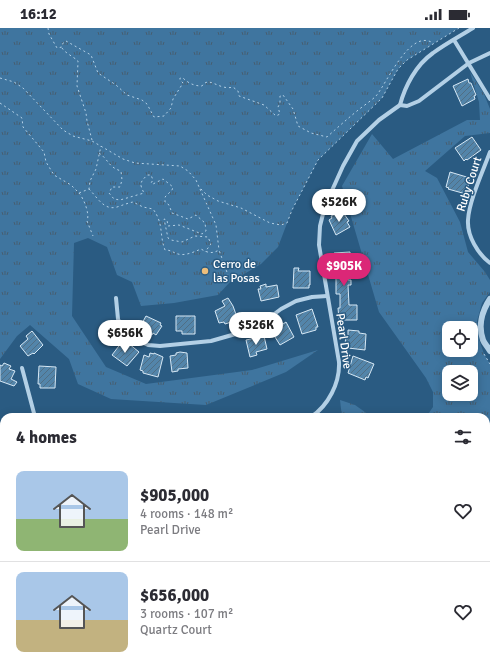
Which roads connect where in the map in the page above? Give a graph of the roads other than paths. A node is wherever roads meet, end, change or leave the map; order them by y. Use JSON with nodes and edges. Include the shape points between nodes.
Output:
{"nodes":[{"id":1,"x":473,"y":28,"type":"edge"},
{"id":2,"x":454,"y":40,"type":"junction"},
{"id":3,"x":490,"y":53,"type":"edge"},
{"id":4,"x":468,"y":63,"type":"junction"},
{"id":5,"x":490,"y":99,"type":"edge"},
{"id":6,"x":400,"y":105,"type":"junction"},
{"id":7,"x":490,"y":152,"type":"edge"},
{"id":8,"x":490,"y":263,"type":"edge"},
{"id":9,"x":327,"y":296,"type":"junction"},
{"id":10,"x":116,"y":298,"type":"dead end"},
{"id":11,"x":490,"y":299,"type":"edge"},
{"id":12,"x":490,"y":350,"type":"edge"},
{"id":13,"x":22,"y":368,"type":"dead end"},
{"id":14,"x":34,"y":413,"type":"edge"},
{"id":15,"x":318,"y":413,"type":"edge"}],
"edges":[{"from":1,"to":2,"type":"street"},
{"from":2,"to":4,"type":"street"},
{"from":2,"to":6,"type":"street","via":[[432,53],[417,70],[405,90]]},
{"from":3,"to":4,"type":"street","name":"Pearl Drive"},
{"from":4,"to":5,"type":"street"},
{"from":4,"to":6,"type":"street","name":"Pearl Drive","via":[[419,101],[407,106]]},
{"from":6,"to":9,"type":"street","name":"Pearl Drive","via":[[357,141],[325,206],[319,245]]},
{"from":7,"to":8,"type":"street","name":"Ruby Court","via":[[468,222],[472,242]]},
{"from":9,"to":10,"type":"street","via":[[296,301],[265,321],[239,333],[211,341],[160,346],[137,340],[128,334],[118,319]]},
{"from":9,"to":15,"type":"street","name":"Pearl Drive","via":[[339,372],[328,400]]},
{"from":11,"to":12,"type":"street","via":[[480,320],[483,340]]},
{"from":13,"to":14,"type":"street"}]}
